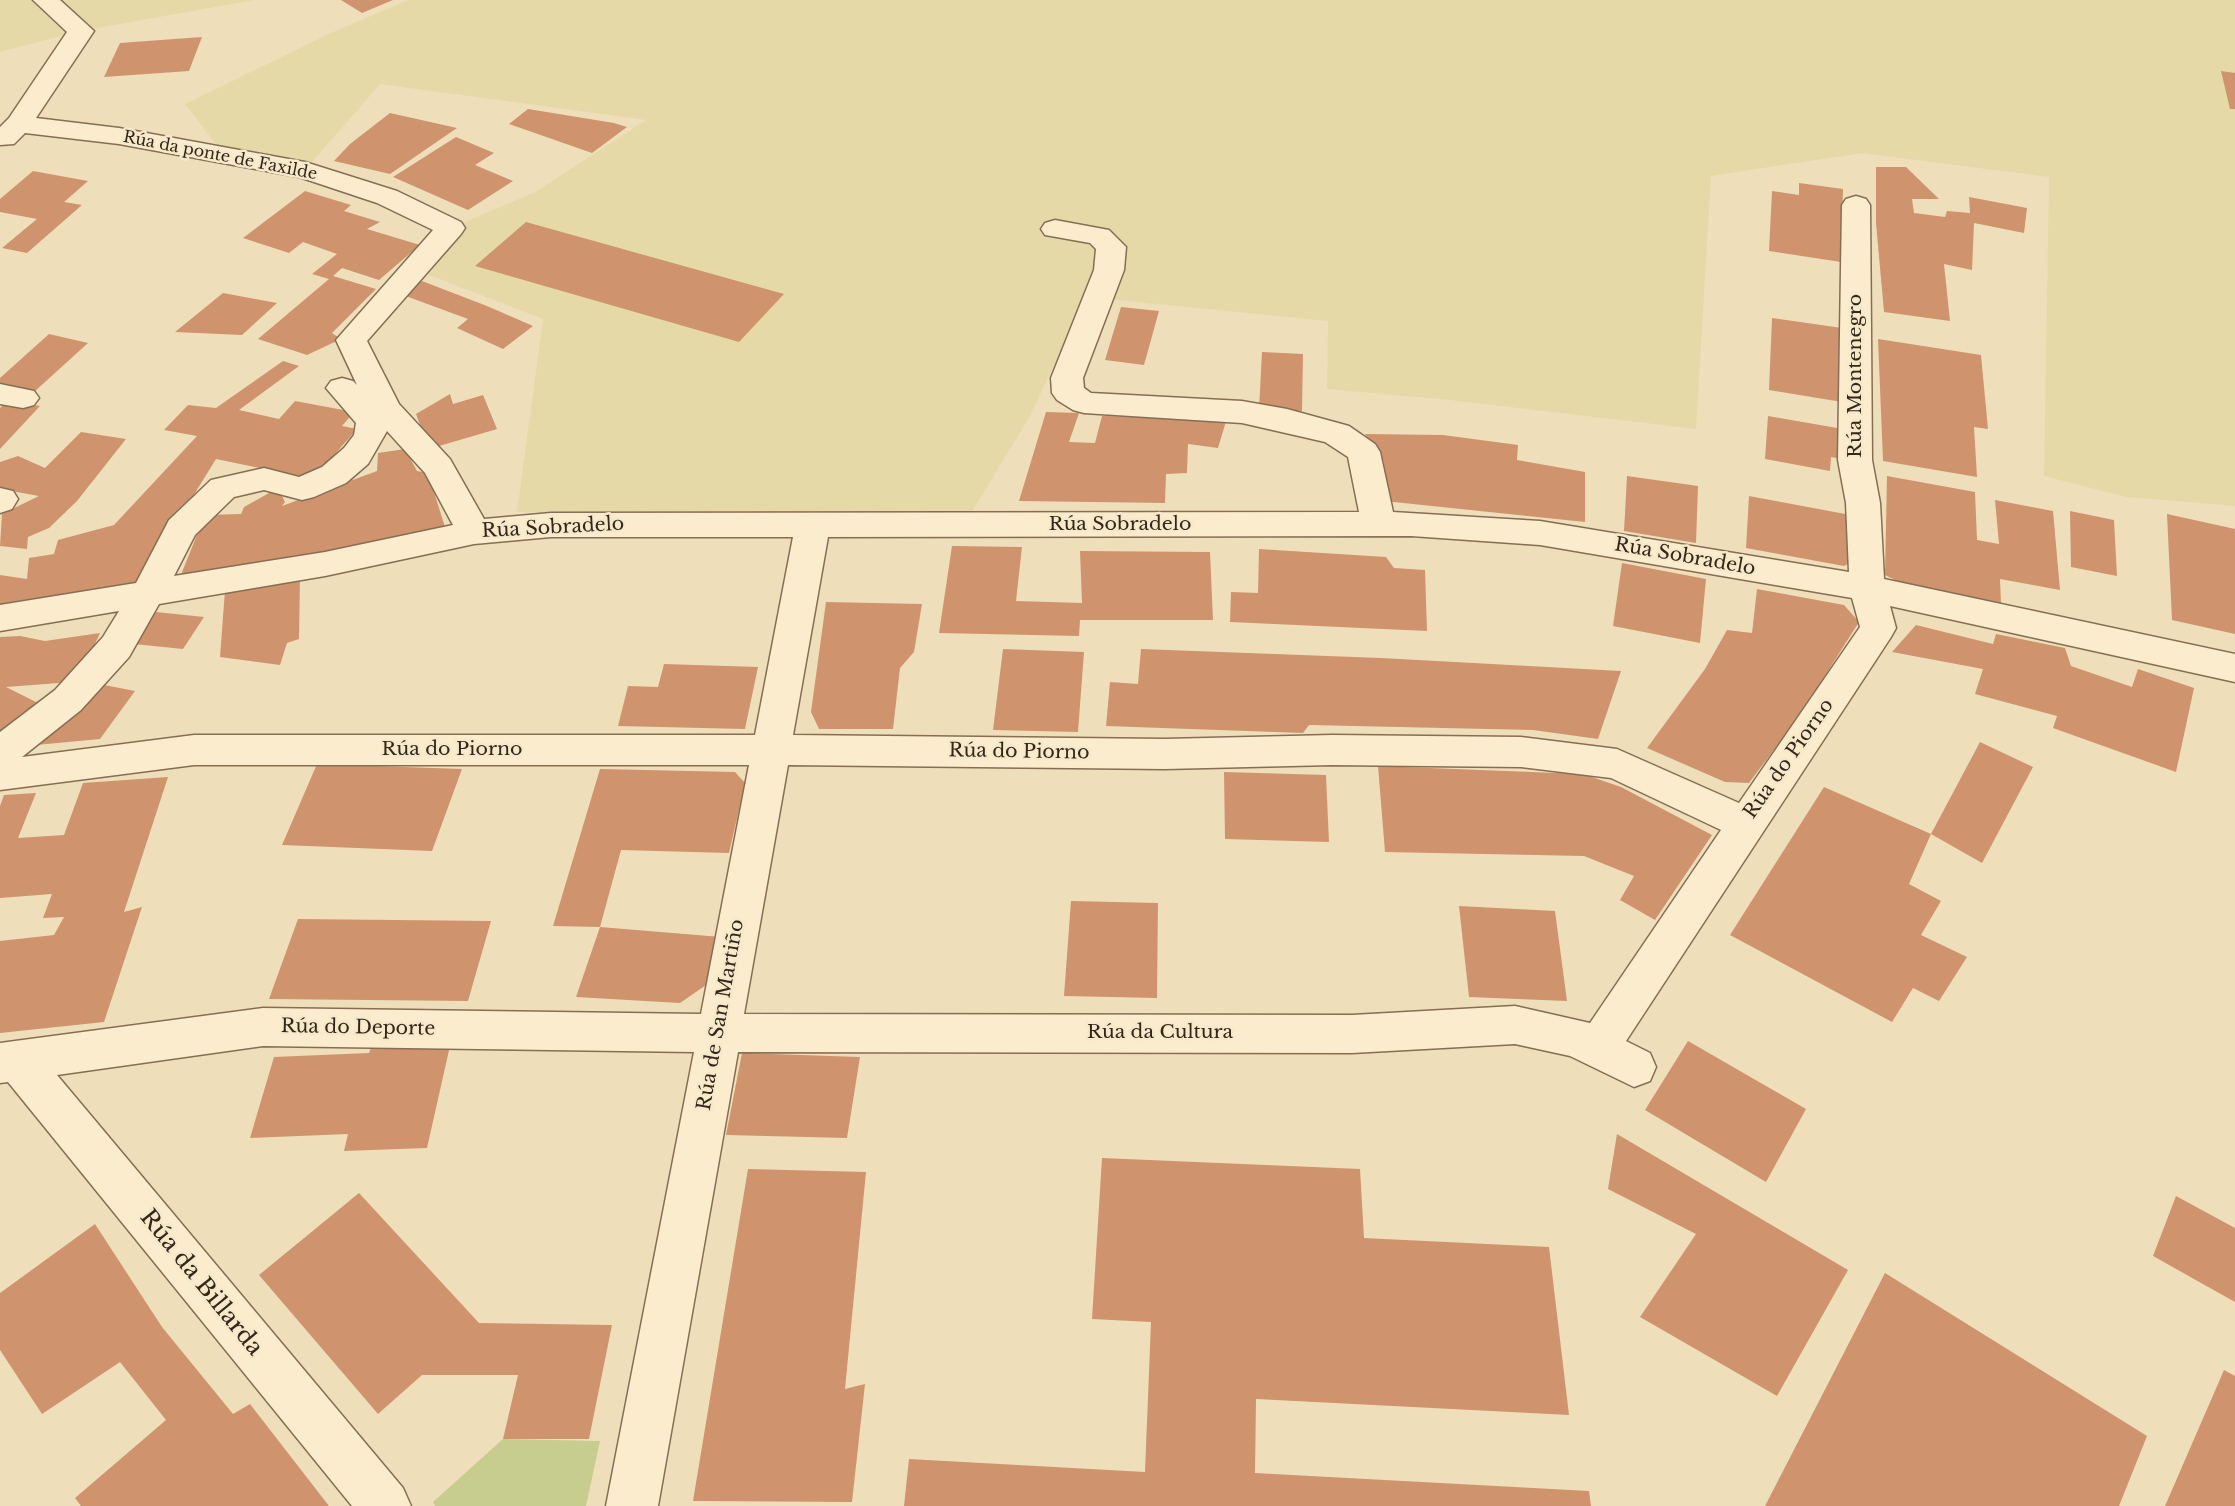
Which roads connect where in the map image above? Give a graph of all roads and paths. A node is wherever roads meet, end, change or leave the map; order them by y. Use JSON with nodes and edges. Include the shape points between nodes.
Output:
{"nodes":[{"id":1,"x":45,"y":0,"type":"edge"},
{"id":2,"x":9,"y":133,"type":"edge"},
{"id":3,"x":1856,"y":205,"type":"dead end"},
{"id":4,"x":1055,"y":229,"type":"dead end"},
{"id":5,"x":342,"y":388,"type":"dead end"},
{"id":6,"x":813,"y":524,"type":"junction"},
{"id":7,"x":1379,"y":524,"type":"junction"},
{"id":8,"x":474,"y":531,"type":"junction"},
{"id":9,"x":1867,"y":588,"type":"junction"},
{"id":10,"x":149,"y":591,"type":"junction"},
{"id":11,"x":0,"y":618,"type":"edge"},
{"id":12,"x":2235,"y":668,"type":"edge"},
{"id":13,"x":770,"y":750,"type":"junction"},
{"id":14,"x":0,"y":753,"type":"edge"},
{"id":15,"x":0,"y":775,"type":"edge"},
{"id":16,"x":1748,"y":825,"type":"junction"},
{"id":17,"x":718,"y":1032,"type":"junction"},
{"id":18,"x":9,"y":1062,"type":"edge"},
{"id":19,"x":385,"y":1506,"type":"edge"},
{"id":20,"x":632,"y":1506,"type":"edge"}],
"edges":[{"from":1,"to":2,"type":"street","name":"Rúa da ponte de Faxilde","via":[[81,31]]},
{"from":2,"to":8,"type":"street","name":"Rúa da ponte de Faxilde","via":[[119,136],[305,170],[387,197],[451,228],[351,340],[385,409],[438,467]]},
{"from":3,"to":9,"type":"street","name":"Rúa Montenegro","via":[[1855,460],[1863,503]]},
{"from":4,"to":7,"type":"street","via":[[1099,236],[1111,247],[1109,270],[1067,378],[1068,393],[1084,402],[1242,412],[1337,434],[1363,452]]},
{"from":5,"to":10,"type":"street","via":[[372,421],[370,436],[356,456],[334,475],[302,489],[264,479],[223,488],[181,528]]},
{"from":6,"to":7,"type":"street","name":"Rúa Sobradelo"},
{"from":6,"to":8,"type":"street","name":"Rúa Sobradelo","via":[[551,524]]},
{"from":6,"to":13,"type":"street","name":"Rúa de San Martiño"},
{"from":7,"to":9,"type":"street","name":"Rúa Sobradelo","via":[[1540,533]]},
{"from":8,"to":10,"type":"street","name":"Rúa Sobradelo","via":[[325,564]]},
{"from":9,"to":12,"type":"street","name":"Rúa Sobradelo"},
{"from":9,"to":16,"type":"street","name":"Rúa do Piorno","via":[[1878,628]]},
{"from":10,"to":11,"type":"street","name":"Rúa Sobradelo"},
{"from":10,"to":14,"type":"street","via":[[116,648],[68,700]]},
{"from":13,"to":15,"type":"street","name":"Rúa do Piorno","via":[[194,750]]},
{"from":13,"to":16,"type":"street","name":"Rúa do Piorno","via":[[1521,751],[1616,764]]},
{"from":13,"to":17,"type":"street","name":"Rúa de San Martiño"},
{"from":16,"to":17,"type":"street","name":"Rúa da Cultura","via":[[1616,1057],[1578,1038],[1515,1025],[1352,1034]]},
{"from":17,"to":18,"type":"street","name":"Rúa do Deporte","via":[[263,1027]]},
{"from":17,"to":20,"type":"street","name":"Rúa de San Martiño"},
{"from":18,"to":19,"type":"street","name":"Rúa da Billarda"}]}
